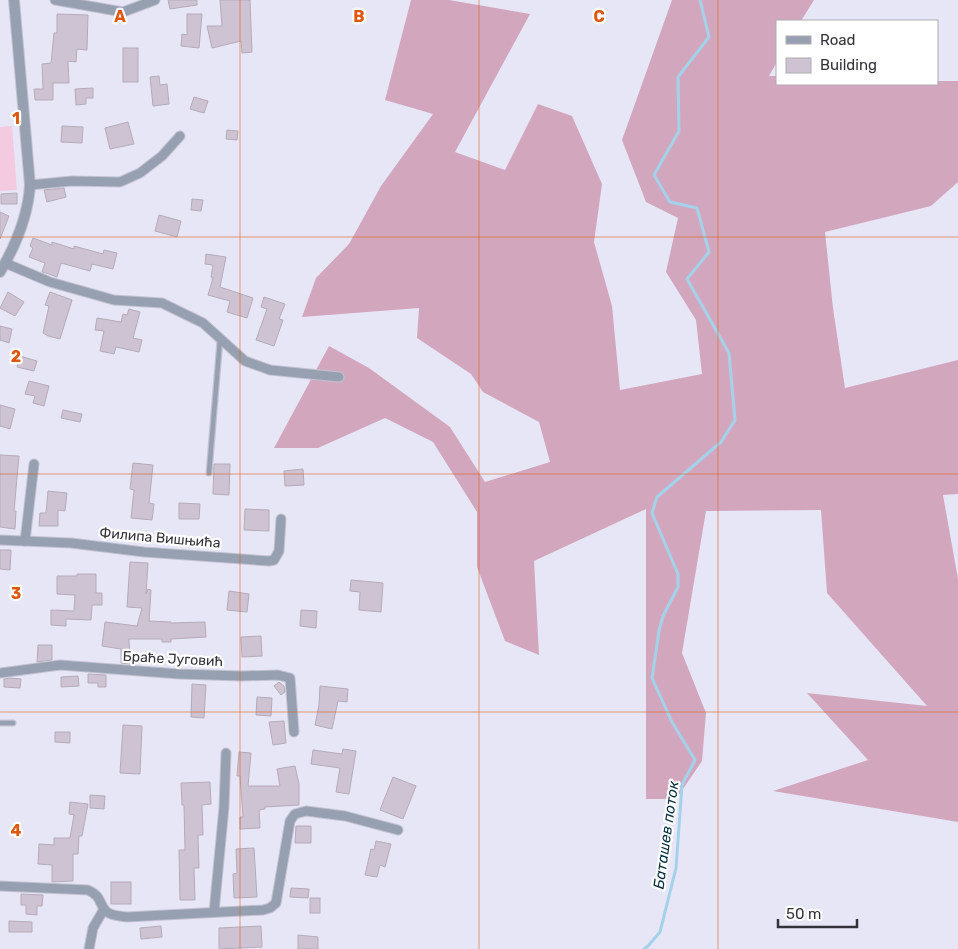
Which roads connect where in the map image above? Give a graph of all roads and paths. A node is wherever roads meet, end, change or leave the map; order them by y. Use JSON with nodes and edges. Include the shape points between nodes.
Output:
{"nodes":[{"id":1,"x":14,"y":0,"type":"edge"},
{"id":2,"x":55,"y":0,"type":"edge"},
{"id":3,"x":155,"y":0,"type":"edge"},
{"id":4,"x":180,"y":136,"type":"dead end"},
{"id":5,"x":30,"y":185,"type":"junction"},
{"id":6,"x":2,"y":267,"type":"edge"},
{"id":7,"x":220,"y":338,"type":"junction"},
{"id":8,"x":339,"y":377,"type":"dead end"},
{"id":9,"x":34,"y":464,"type":"dead end"},
{"id":10,"x":209,"y":473,"type":"dead end"},
{"id":11,"x":281,"y":519,"type":"dead end"},
{"id":12,"x":0,"y":540,"type":"edge"},
{"id":13,"x":25,"y":541,"type":"junction"},
{"id":14,"x":0,"y":672,"type":"edge"},
{"id":15,"x":0,"y":723,"type":"edge"},
{"id":16,"x":13,"y":723,"type":"dead end"},
{"id":17,"x":294,"y":732,"type":"dead end"},
{"id":18,"x":226,"y":753,"type":"dead end"},
{"id":19,"x":398,"y":830,"type":"dead end"},
{"id":20,"x":0,"y":886,"type":"edge"},
{"id":21,"x":104,"y":909,"type":"junction"},
{"id":22,"x":214,"y":912,"type":"junction"},
{"id":23,"x":90,"y":949,"type":"edge"}],
"edges":[{"from":1,"to":5,"type":"street"},
{"from":2,"to":3,"type":"street","via":[[123,12]]},
{"from":4,"to":5,"type":"street","via":[[162,156],[120,182],[72,181]]},
{"from":5,"to":6,"type":"street","via":[[22,226]]},
{"from":6,"to":7,"type":"street","via":[[114,300],[162,303],[203,323]]},
{"from":7,"to":8,"type":"street","via":[[245,360],[270,370]]},
{"from":7,"to":10,"type":"lane"},
{"from":9,"to":13,"type":"street"},
{"from":11,"to":13,"type":"street","name":"Филипа Вишњића","via":[[279,551],[274,560],[269,561]]},
{"from":12,"to":13,"type":"street","name":"Филипа Вишњића"},
{"from":14,"to":17,"type":"street","name":"Браће Југовић","via":[[60,665],[179,674],[278,675],[290,678]]},
{"from":15,"to":16,"type":"lane"},
{"from":18,"to":22,"type":"street"},
{"from":19,"to":22,"type":"street","via":[[346,816],[298,812],[290,821],[273,906],[267,910]]},
{"from":20,"to":21,"type":"street","via":[[88,890],[99,897]]},
{"from":21,"to":22,"type":"street","via":[[113,915],[127,917]]},
{"from":21,"to":23,"type":"street","via":[[93,928]]}]}
